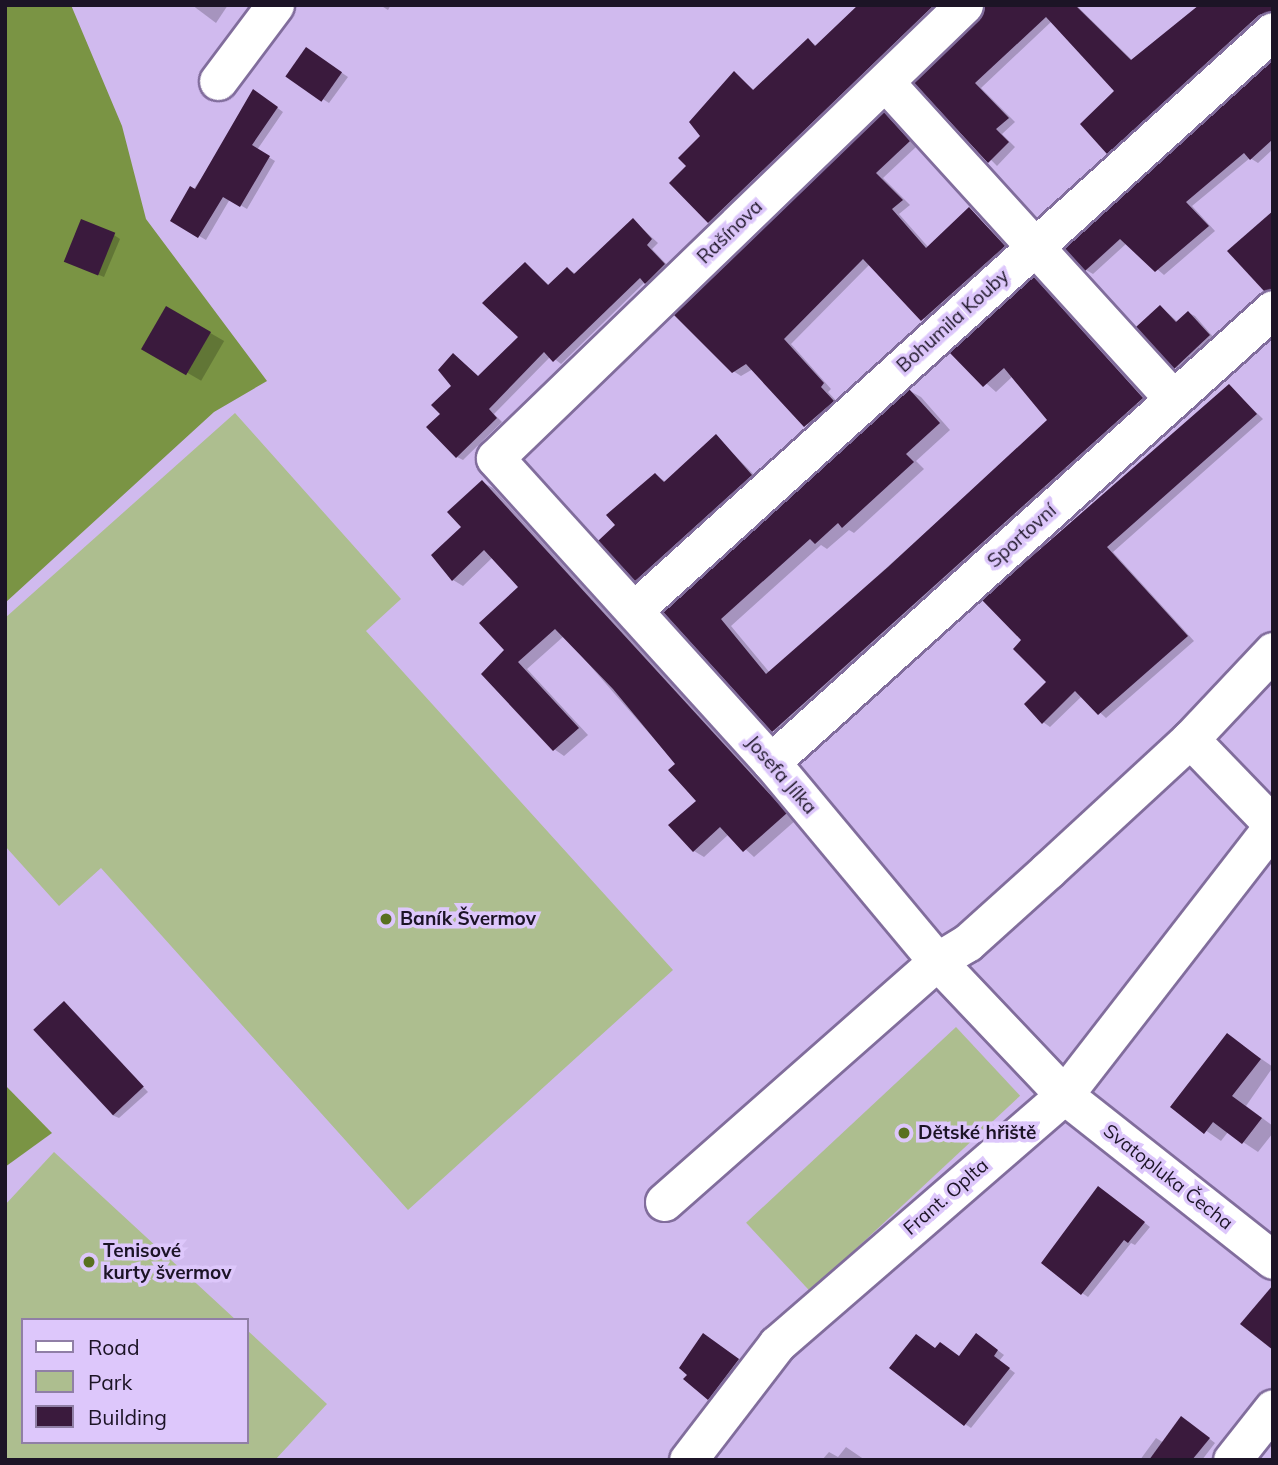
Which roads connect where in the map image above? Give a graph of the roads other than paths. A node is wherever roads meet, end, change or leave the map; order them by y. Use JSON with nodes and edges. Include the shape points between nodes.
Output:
{"nodes":[{"id":1,"x":275,"y":5,"type":"edge"},
{"id":2,"x":964,"y":5,"type":"edge"},
{"id":3,"x":1273,"y":32,"type":"edge"},
{"id":4,"x":218,"y":81,"type":"dead end"},
{"id":5,"x":884,"y":82,"type":"junction"},
{"id":6,"x":1036,"y":246,"type":"junction"},
{"id":7,"x":1273,"y":309,"type":"edge"},
{"id":8,"x":1173,"y":398,"type":"junction"},
{"id":9,"x":495,"y":458,"type":"joint"},
{"id":10,"x":634,"y":610,"type":"junction"},
{"id":11,"x":1273,"y":651,"type":"edge"},
{"id":12,"x":1190,"y":739,"type":"junction"},
{"id":13,"x":771,"y":762,"type":"junction"},
{"id":14,"x":1273,"y":826,"type":"edge"},
{"id":15,"x":937,"y":961,"type":"junction"},
{"id":16,"x":1064,"y":1095,"type":"junction"},
{"id":17,"x":664,"y":1202,"type":"dead end"},
{"id":18,"x":1273,"y":1260,"type":"edge"},
{"id":19,"x":1273,"y":1408,"type":"edge"},
{"id":20,"x":688,"y":1460,"type":"edge"},
{"id":21,"x":1232,"y":1460,"type":"edge"}],
"edges":[{"from":1,"to":4,"type":"street"},
{"from":2,"to":5,"type":"street","name":"Rašínova"},
{"from":3,"to":6,"type":"street","name":"Bohumila Kouby"},
{"from":5,"to":6,"type":"street"},
{"from":5,"to":9,"type":"street","name":"Rašínova"},
{"from":6,"to":8,"type":"street"},
{"from":6,"to":10,"type":"street","name":"Bohumila Kouby"},
{"from":7,"to":8,"type":"street","name":"Sportovní"},
{"from":8,"to":13,"type":"street","name":"Sportovní"},
{"from":9,"to":10,"type":"street","name":"Josefa Jílka"},
{"from":10,"to":13,"type":"street","name":"Josefa Jílka"},
{"from":11,"to":12,"type":"street"},
{"from":12,"to":14,"type":"street"},
{"from":12,"to":15,"type":"street","via":[[967,943]]},
{"from":13,"to":15,"type":"street","name":"Josefa Jílka"},
{"from":14,"to":16,"type":"street","name":"Frant. Oplta"},
{"from":15,"to":16,"type":"street","name":"Josefa Jílka"},
{"from":15,"to":17,"type":"street"},
{"from":16,"to":18,"type":"street","name":"Svatopluka Čecha"},
{"from":16,"to":20,"type":"street","name":"Frant. Oplta","via":[[778,1344]]},
{"from":19,"to":21,"type":"street"}]}
